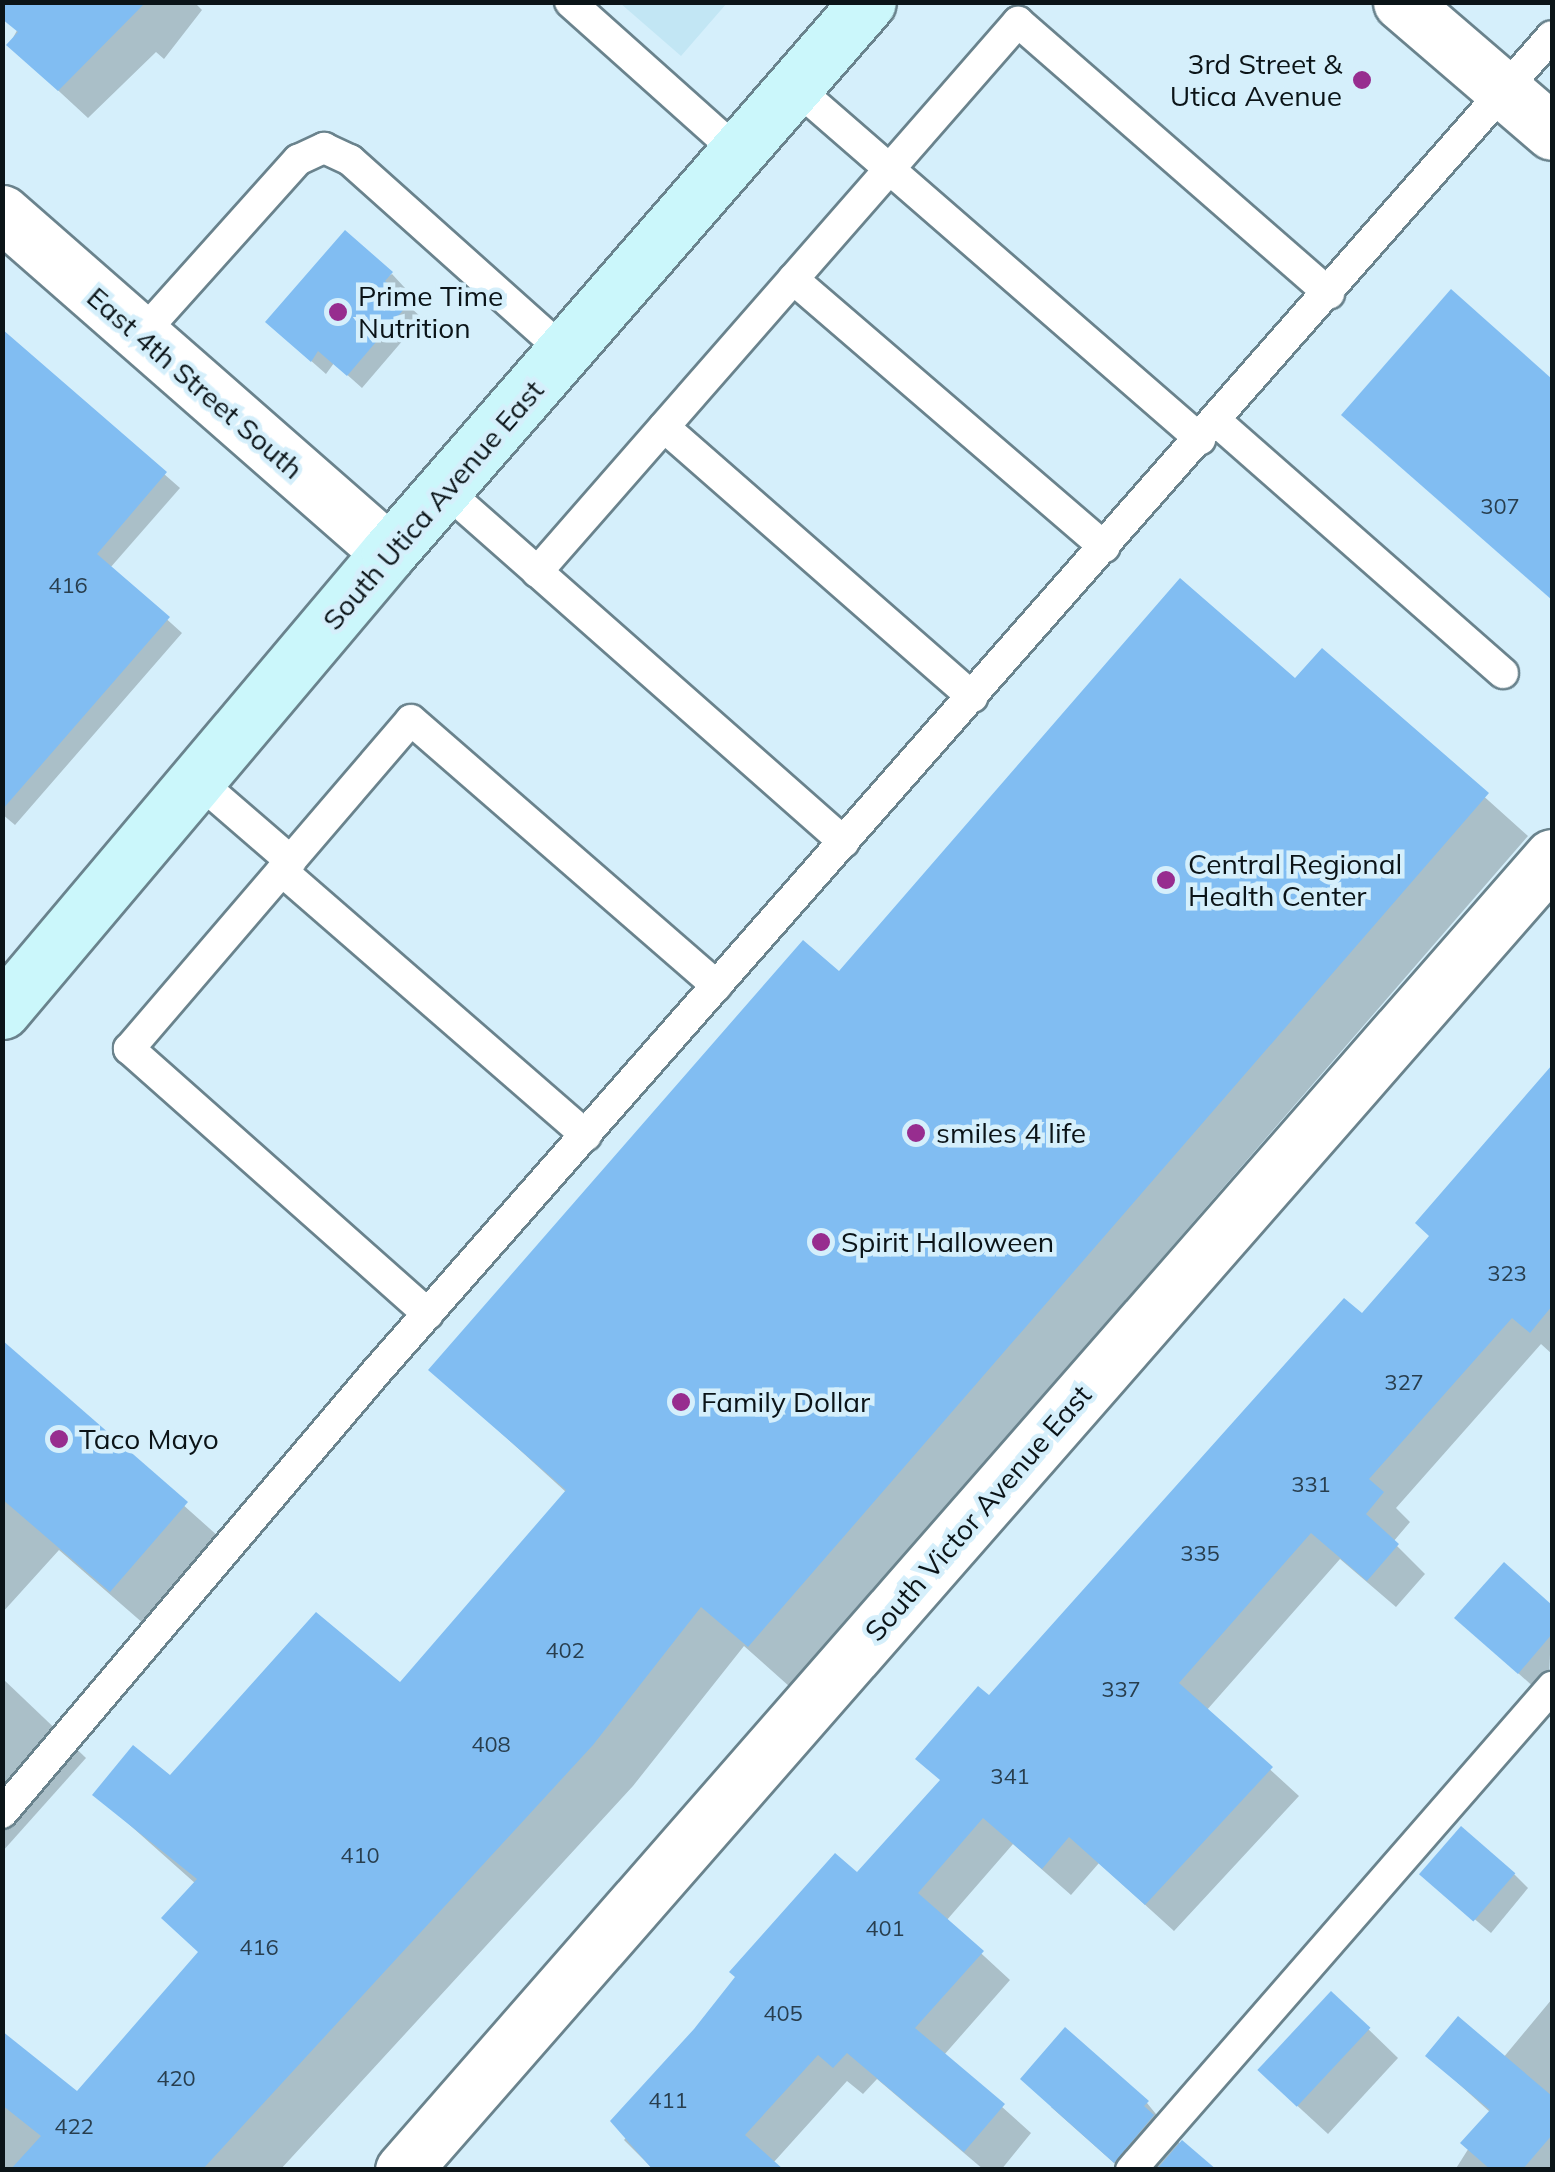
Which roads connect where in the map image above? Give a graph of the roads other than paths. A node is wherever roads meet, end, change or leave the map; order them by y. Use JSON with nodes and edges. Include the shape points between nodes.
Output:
{"nodes":[{"id":1,"x":570,"y":2,"type":"edge"},
{"id":2,"x":868,"y":2,"type":"edge"},
{"id":3,"x":1401,"y":2,"type":"edge"},
{"id":4,"x":1552,"y":36,"type":"edge"},
{"id":5,"x":795,"y":87,"type":"junction"},
{"id":6,"x":1506,"y":92,"type":"junction"},
{"id":7,"x":1552,"y":132,"type":"edge"},
{"id":8,"x":738,"y":152,"type":"junction"},
{"id":9,"x":889,"y":169,"type":"junction"},
{"id":10,"x":2,"y":213,"type":"edge"},
{"id":11,"x":793,"y":279,"type":"junction"},
{"id":12,"x":1329,"y":294,"type":"junction"},
{"id":13,"x":140,"y":336,"type":"junction"},
{"id":14,"x":566,"y":352,"type":"junction"},
{"id":15,"x":664,"y":427,"type":"junction"},
{"id":16,"x":1208,"y":430,"type":"junction"},
{"id":17,"x":445,"y":490,"type":"junction"},
{"id":18,"x":1105,"y":547,"type":"junction"},
{"id":19,"x":389,"y":552,"type":"junction"},
{"id":20,"x":537,"y":572,"type":"junction"},
{"id":21,"x":1504,"y":673,"type":"dead end"},
{"id":22,"x":972,"y":697,"type":"junction"},
{"id":23,"x":198,"y":780,"type":"junction"},
{"id":24,"x":844,"y":842,"type":"junction"},
{"id":25,"x":1552,"y":856,"type":"edge"},
{"id":26,"x":286,"y":866,"type":"junction"},
{"id":27,"x":717,"y":986,"type":"junction"},
{"id":28,"x":2,"y":1011,"type":"edge"},
{"id":29,"x":586,"y":1135,"type":"junction"},
{"id":30,"x":428,"y":1314,"type":"junction"},
{"id":31,"x":1552,"y":1687,"type":"edge"},
{"id":32,"x":2,"y":1813,"type":"edge"},
{"id":33,"x":403,"y":2170,"type":"edge"},
{"id":34,"x":1131,"y":2170,"type":"edge"}],
"edges":[{"from":1,"to":8,"type":"lane"},
{"from":2,"to":5,"type":"main road","name":"South Utica Avenue East"},
{"from":3,"to":6,"type":"street"},
{"from":4,"to":6,"type":"lane"},
{"from":5,"to":8,"type":"main road","name":"South Utica Avenue East"},
{"from":5,"to":9,"type":"lane"},
{"from":6,"to":7,"type":"street"},
{"from":6,"to":12,"type":"lane"},
{"from":8,"to":14,"type":"main road","name":"South Utica Avenue East"},
{"from":9,"to":11,"type":"lane"},
{"from":9,"to":12,"type":"lane","via":[[1018,22]]},
{"from":9,"to":16,"type":"lane"},
{"from":10,"to":13,"type":"street","name":"East 4th Street South"},
{"from":11,"to":15,"type":"lane"},
{"from":11,"to":18,"type":"lane"},
{"from":12,"to":16,"type":"lane"},
{"from":13,"to":14,"type":"lane","via":[[298,160],[324,148],[350,160]]},
{"from":13,"to":19,"type":"street","name":"East 4th Street South"},
{"from":14,"to":17,"type":"main road","name":"South Utica Avenue East"},
{"from":15,"to":20,"type":"lane"},
{"from":15,"to":22,"type":"lane"},
{"from":16,"to":18,"type":"lane"},
{"from":16,"to":21,"type":"lane"},
{"from":17,"to":19,"type":"main road","name":"South Utica Avenue East"},
{"from":17,"to":20,"type":"lane"},
{"from":18,"to":22,"type":"lane"},
{"from":19,"to":23,"type":"main road","name":"South Utica Avenue East"},
{"from":20,"to":24,"type":"lane"},
{"from":22,"to":24,"type":"lane"},
{"from":23,"to":26,"type":"lane"},
{"from":23,"to":28,"type":"main road","name":"South Utica Avenue East"},
{"from":24,"to":27,"type":"lane"},
{"from":25,"to":33,"type":"street","name":"South Victor Avenue East"},
{"from":26,"to":27,"type":"lane","via":[[411,720]]},
{"from":26,"to":29,"type":"lane"},
{"from":26,"to":30,"type":"lane","via":[[129,1049]]},
{"from":27,"to":29,"type":"lane"},
{"from":29,"to":30,"type":"lane"},
{"from":30,"to":32,"type":"lane"},
{"from":31,"to":34,"type":"lane"}]}
